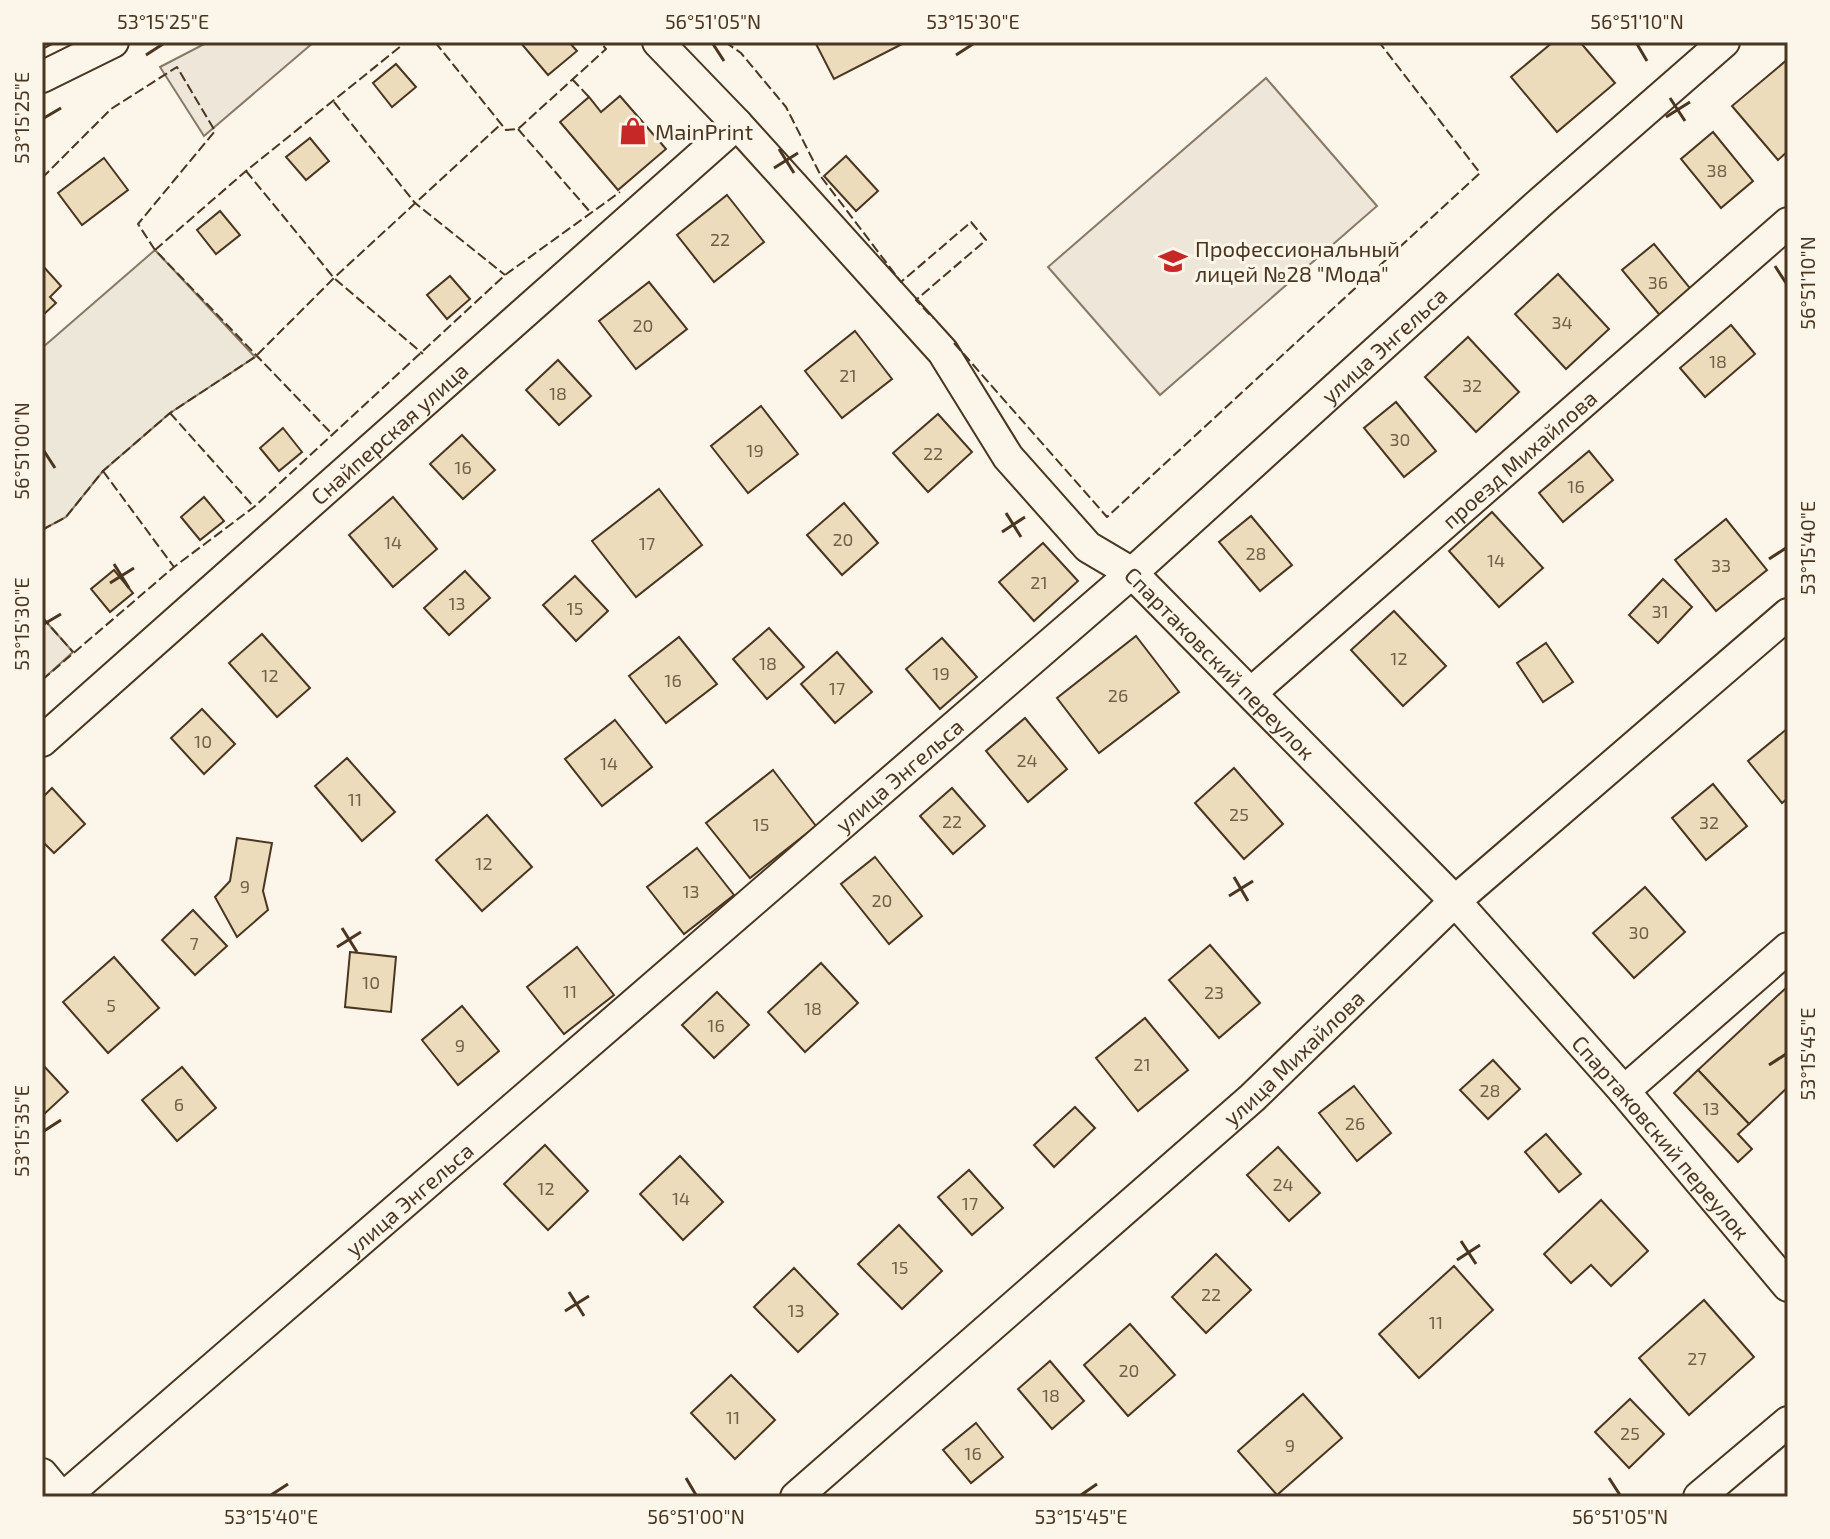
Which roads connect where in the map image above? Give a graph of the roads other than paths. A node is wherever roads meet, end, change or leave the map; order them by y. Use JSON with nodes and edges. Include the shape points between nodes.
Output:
{"nodes":[{"id":1,"x":113,"y":42,"type":"edge"},
{"id":2,"x":658,"y":42,"type":"edge"},
{"id":3,"x":1724,"y":42,"type":"edge"},
{"id":4,"x":42,"y":77,"type":"edge"},
{"id":5,"x":737,"y":124,"type":"junction"},
{"id":6,"x":1788,"y":223,"type":"edge"},
{"id":7,"x":1132,"y":573,"type":"junction"},
{"id":8,"x":1788,"y":614,"type":"edge"},
{"id":9,"x":1251,"y":693,"type":"junction"},
{"id":10,"x":42,"y":741,"type":"edge"},
{"id":11,"x":1455,"y":901,"type":"junction"},
{"id":12,"x":1788,"y":948,"type":"edge"},
{"id":13,"x":1624,"y":1091,"type":"junction"},
{"id":14,"x":1788,"y":1286,"type":"edge"},
{"id":15,"x":1788,"y":1422,"type":"edge"},
{"id":16,"x":42,"y":1474,"type":"edge"},
{"id":17,"x":62,"y":1497,"type":"edge"},
{"id":18,"x":796,"y":1497,"type":"edge"},
{"id":19,"x":1699,"y":1497,"type":"edge"}],
"edges":[{"from":1,"to":4,"type":"street"},
{"from":2,"to":5,"type":"street","name":"Спартаковский переулок"},
{"from":3,"to":7,"type":"street","name":"улица Энгельса"},
{"from":5,"to":7,"type":"street","name":"Спартаковский переулок","via":[[943,352],[1008,457],[1088,547]]},
{"from":5,"to":10,"type":"street","name":"Снайперская улица"},
{"from":6,"to":9,"type":"street","name":"проезд Михайлова"},
{"from":7,"to":9,"type":"street","name":"Спартаковский переулок"},
{"from":7,"to":17,"type":"street","name":"улица Энгельса"},
{"from":8,"to":11,"type":"street","name":"улица Михайлова"},
{"from":9,"to":11,"type":"street","name":"Спартаковский переулок"},
{"from":11,"to":13,"type":"street","name":"Спартаковский переулок"},
{"from":11,"to":18,"type":"street","name":"улица Михайлова","via":[[1252,1098]]},
{"from":12,"to":13,"type":"street"},
{"from":13,"to":14,"type":"street","name":"Спартаковский переулок"},
{"from":15,"to":19,"type":"street"},
{"from":16,"to":17,"type":"street"}]}
